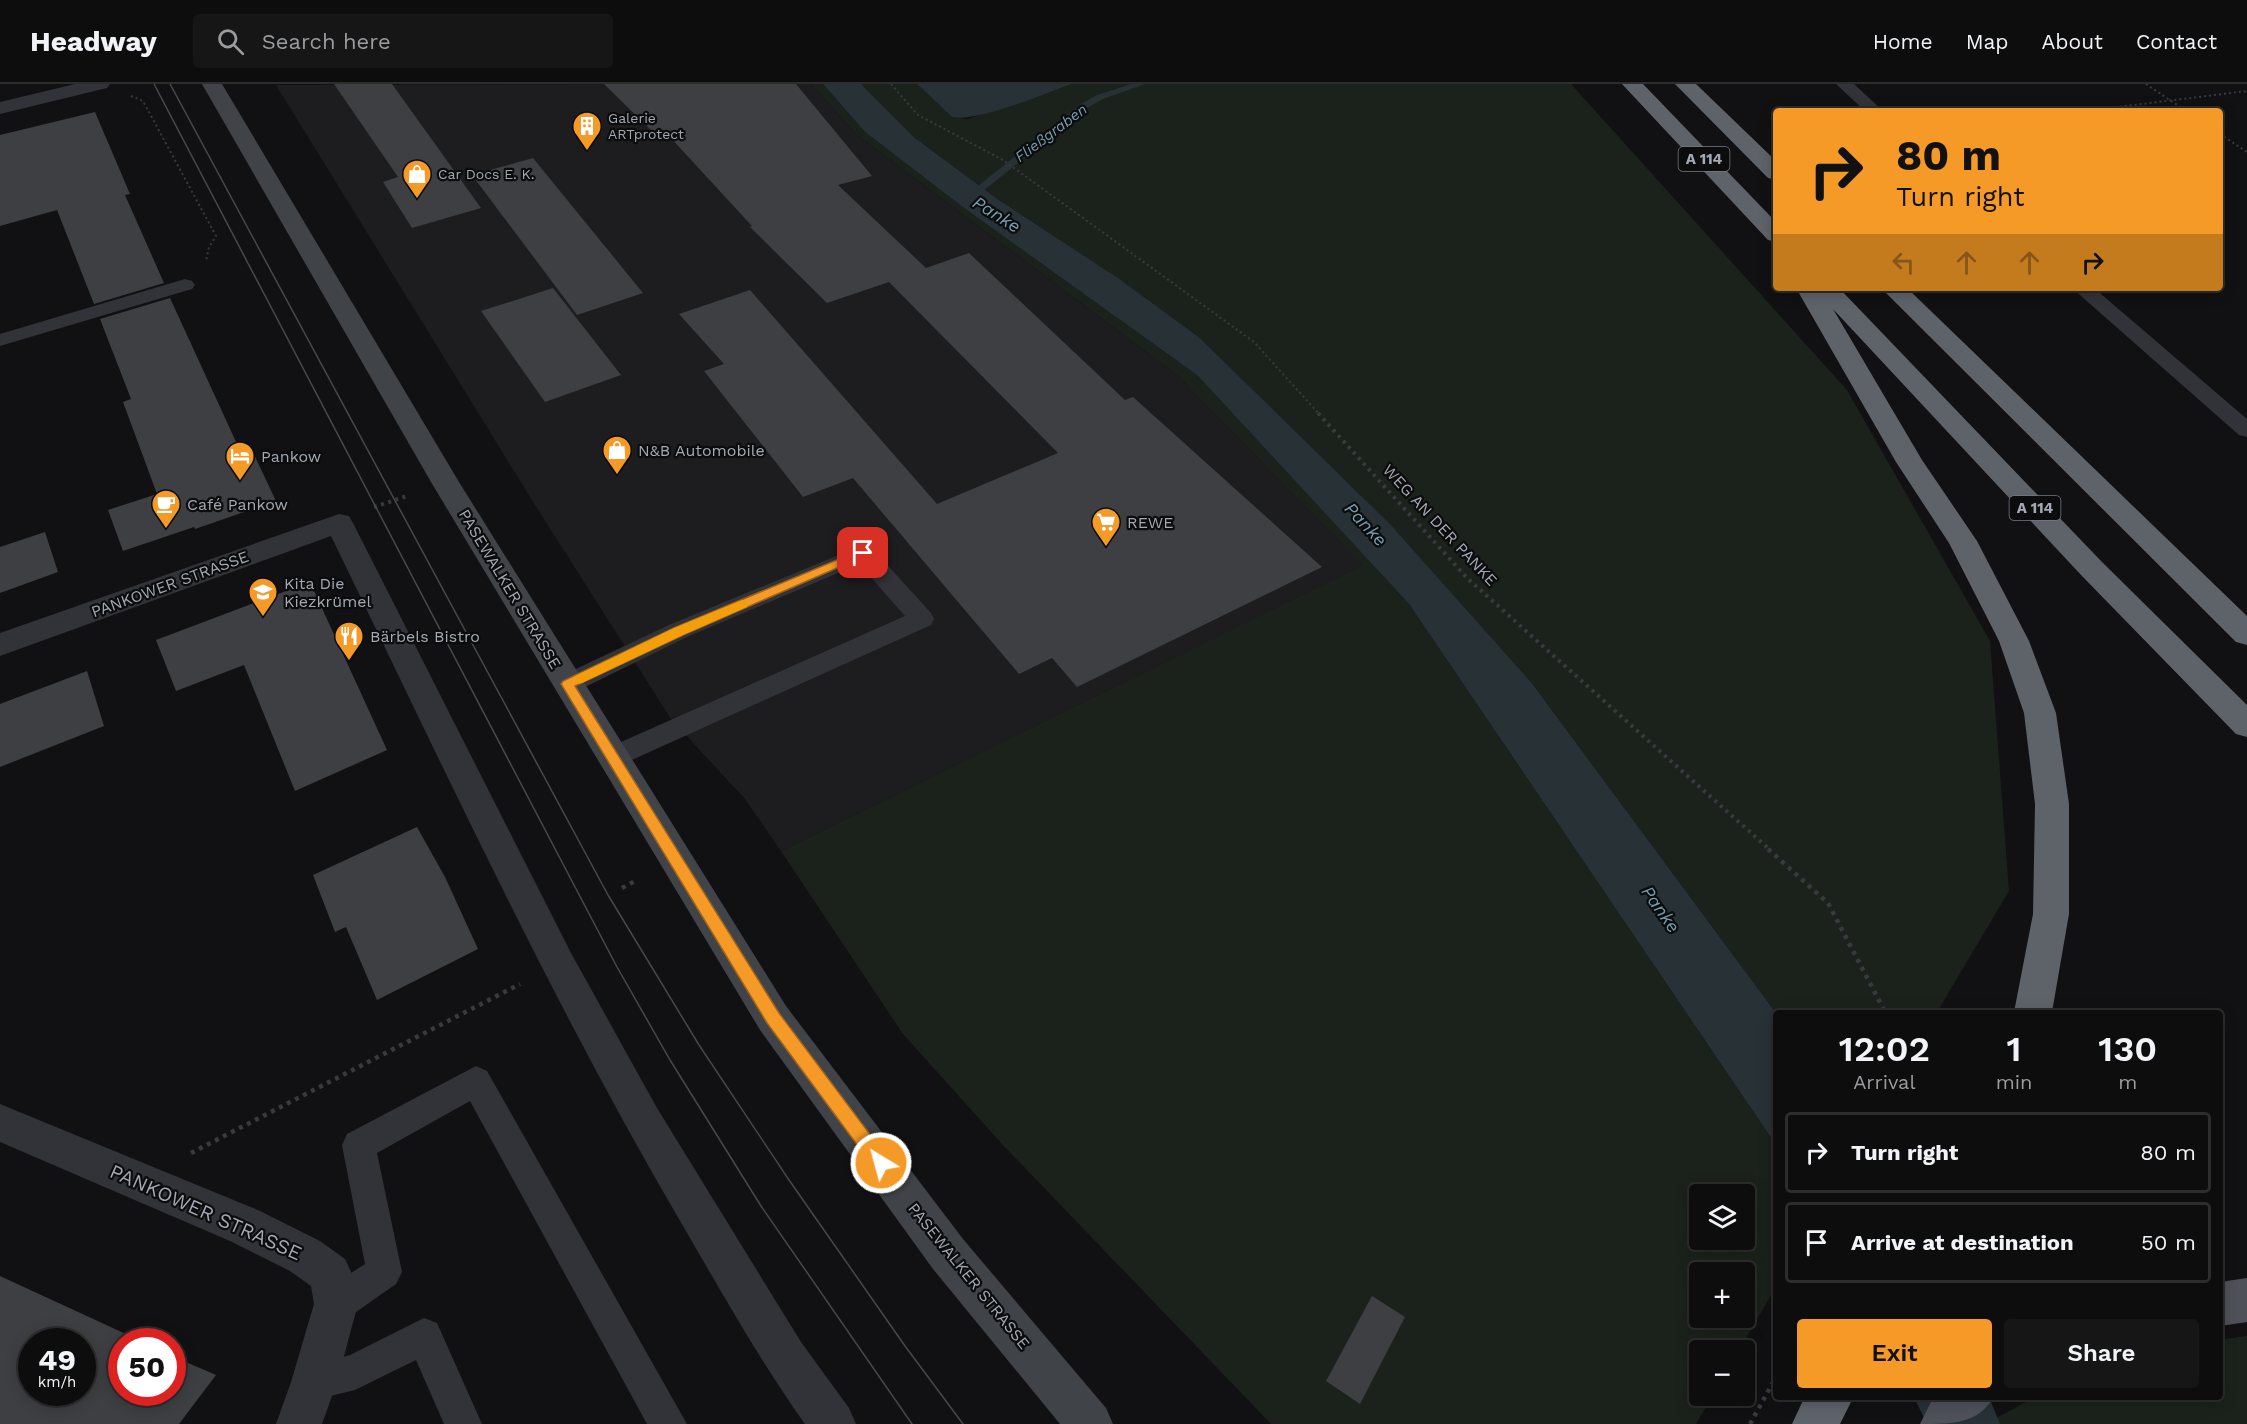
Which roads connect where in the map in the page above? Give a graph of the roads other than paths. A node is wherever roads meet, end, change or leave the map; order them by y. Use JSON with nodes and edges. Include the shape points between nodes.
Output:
{"nodes":[{"id":1,"x":99,"y":84,"type":"edge"},
{"id":2,"x":212,"y":84,"type":"edge"},
{"id":3,"x":1632,"y":84,"type":"edge"},
{"id":4,"x":1685,"y":84,"type":"edge"},
{"id":5,"x":1844,"y":84,"type":"edge"},
{"id":6,"x":0,"y":108,"type":"edge"},
{"id":7,"x":1872,"y":108,"type":"edge"},
{"id":8,"x":1773,"y":170,"type":"edge"},
{"id":9,"x":1773,"y":232,"type":"edge"},
{"id":10,"x":185,"y":285,"type":"dead end"},
{"id":11,"x":1810,"y":291,"type":"edge"},
{"id":12,"x":1829,"y":291,"type":"edge"},
{"id":13,"x":1896,"y":291,"type":"edge"},
{"id":14,"x":2085,"y":291,"type":"edge"},
{"id":15,"x":0,"y":340,"type":"edge"},
{"id":16,"x":2247,"y":430,"type":"edge"},
{"id":17,"x":2247,"y":634,"type":"edge"},
{"id":18,"x":0,"y":645,"type":"edge"},
{"id":19,"x":568,"y":684,"type":"junction"},
{"id":20,"x":2247,"y":725,"type":"edge"},
{"id":21,"x":613,"y":757,"type":"junction"},
{"id":22,"x":2033,"y":1010,"type":"edge"},
{"id":23,"x":0,"y":1123,"type":"edge"},
{"id":24,"x":2247,"y":1300,"type":"edge"},
{"id":25,"x":336,"y":1304,"type":"junction"},
{"id":26,"x":2223,"y":1304,"type":"edge"},
{"id":27,"x":314,"y":1382,"type":"junction"},
{"id":28,"x":1829,"y":1400,"type":"edge"},
{"id":29,"x":1964,"y":1400,"type":"edge"},
{"id":30,"x":299,"y":1424,"type":"edge"},
{"id":31,"x":463,"y":1424,"type":"edge"},
{"id":32,"x":668,"y":1424,"type":"edge"},
{"id":33,"x":833,"y":1424,"type":"edge"},
{"id":34,"x":1090,"y":1424,"type":"edge"},
{"id":35,"x":1815,"y":1424,"type":"edge"},
{"id":36,"x":1943,"y":1424,"type":"edge"}],
"edges":[{"from":1,"to":6,"type":"street"},
{"from":2,"to":19,"type":"main road","name":"PASEWALKER STRASSE"},
{"from":3,"to":9,"type":"highway","number":"A 114"},
{"from":4,"to":8,"type":"highway","number":"A 114"},
{"from":5,"to":7,"type":"lane"},
{"from":10,"to":15,"type":"lane"},
{"from":11,"to":22,"type":"highway","via":[[1910,462],[1963,542],[2014,641],[2040,712],[2052,804],[2051,914]]},
{"from":12,"to":20,"type":"highway","number":"A 114","via":[[2084,561]]},
{"from":13,"to":17,"type":"highway"},
{"from":14,"to":16,"type":"lane"},
{"from":18,"to":33,"type":"street","name":"PANKOWER STRASSE","via":[[352,517],[558,964],[643,1121],[785,1358]]},
{"from":19,"to":21,"type":"main road","name":"PASEWALKER STRASSE"},
{"from":19,"to":21,"type":"lane","via":[[863,553],[922,619]]},
{"from":21,"to":34,"type":"main road","name":"PASEWALKER STRASSE","via":[[773,1018],[948,1254]]},
{"from":23,"to":25,"type":"street","name":"PANKOWER STRASSE","via":[[245,1226],[305,1256],[330,1274]]},
{"from":24,"to":26,"type":"main road"},
{"from":25,"to":27,"type":"street","name":"PANKOWER STRASSE"},
{"from":25,"to":32,"type":"lane","via":[[384,1272],[359,1145],[476,1081]]},
{"from":27,"to":30,"type":"street","name":"PANKOWER STRASSE"},
{"from":27,"to":31,"type":"lane","via":[[355,1372],[424,1336]]},
{"from":28,"to":35,"type":"highway"},
{"from":29,"to":36,"type":"main road","via":[[1955,1405]]}]}
